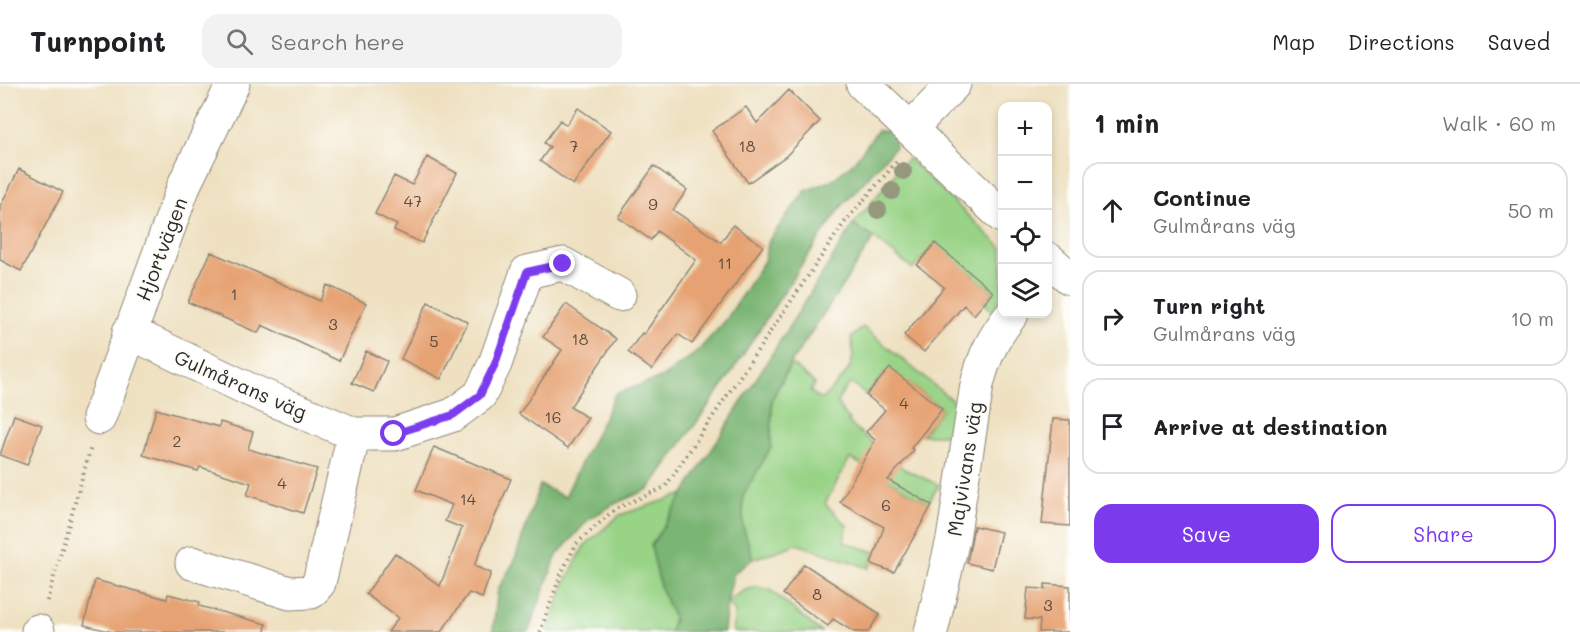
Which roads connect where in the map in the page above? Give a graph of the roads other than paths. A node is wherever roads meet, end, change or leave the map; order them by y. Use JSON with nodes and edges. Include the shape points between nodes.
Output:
{"nodes":[{"id":1,"x":233,"y":84,"type":"edge"},
{"id":2,"x":863,"y":84,"type":"edge"},
{"id":3,"x":954,"y":84,"type":"edge"},
{"id":4,"x":914,"y":133,"type":"junction"},
{"id":5,"x":998,"y":212,"type":"edge"},
{"id":6,"x":619,"y":295,"type":"dead end"},
{"id":7,"x":1009,"y":318,"type":"edge"},
{"id":8,"x":129,"y":332,"type":"junction"},
{"id":9,"x":99,"y":418,"type":"road end"},
{"id":10,"x":354,"y":434,"type":"junction"},
{"id":11,"x":192,"y":563,"type":"dead end"},
{"id":12,"x":931,"y":632,"type":"edge"}],
"edges":[{"from":1,"to":8,"type":"street","name":"Hjortvägen","via":[[185,183]]},
{"from":2,"to":4,"type":"street"},
{"from":3,"to":4,"type":"street"},
{"from":4,"to":5,"type":"street"},
{"from":6,"to":10,"type":"street","name":"Gulmårans väg","via":[[563,264],[527,272],[480,395],[453,415],[394,434]]},
{"from":7,"to":12,"type":"street","name":"Majvivans väg","via":[[995,335],[981,369],[953,539]]},
{"from":8,"to":9,"type":"street","name":"Hjortvägen"},
{"from":8,"to":10,"type":"street","name":"Gulmårans väg"},
{"from":10,"to":11,"type":"street","via":[[319,583],[311,592],[290,593]]}]}
